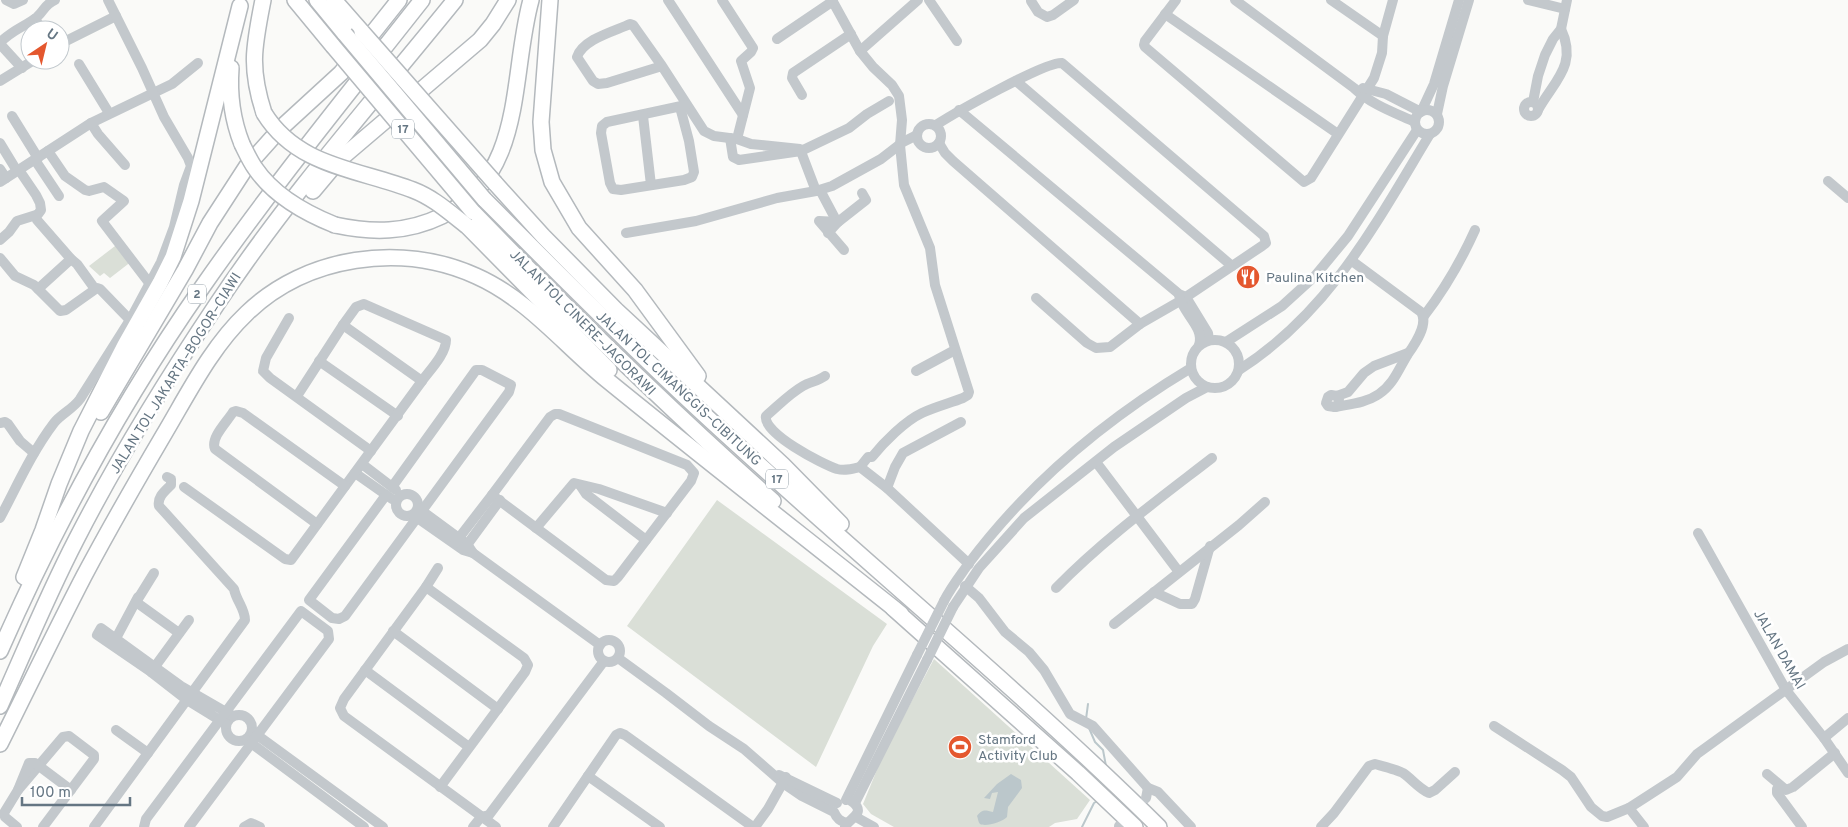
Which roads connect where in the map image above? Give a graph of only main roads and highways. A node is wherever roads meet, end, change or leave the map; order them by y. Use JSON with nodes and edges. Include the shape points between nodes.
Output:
{"nodes":[{"id":1,"x":263,"y":0,"type":"edge"},
{"id":2,"x":295,"y":0,"type":"edge"},
{"id":3,"x":318,"y":0,"type":"edge"},
{"id":4,"x":334,"y":0,"type":"edge"},
{"id":5,"x":399,"y":0,"type":"edge"},
{"id":6,"x":422,"y":0,"type":"edge"},
{"id":7,"x":455,"y":0,"type":"edge"},
{"id":8,"x":508,"y":0,"type":"edge"},
{"id":9,"x":531,"y":0,"type":"edge"},
{"id":10,"x":550,"y":0,"type":"edge"},
{"id":11,"x":240,"y":3,"type":"edge"},
{"id":12,"x":470,"y":219,"type":"junction"},
{"id":13,"x":256,"y":249,"type":"junction"},
{"id":14,"x":722,"y":407,"type":"junction"},
{"id":15,"x":662,"y":425,"type":"junction"},
{"id":16,"x":59,"y":484,"type":"junction"},
{"id":17,"x":901,"y":614,"type":"junction"},
{"id":18,"x":928,"y":614,"type":"junction"},
{"id":19,"x":16,"y":616,"type":"junction"},
{"id":20,"x":0,"y":651,"type":"edge"},
{"id":21,"x":0,"y":706,"type":"edge"},
{"id":22,"x":0,"y":744,"type":"edge"},
{"id":23,"x":1135,"y":827,"type":"edge"},
{"id":24,"x":1159,"y":827,"type":"edge"}],
"edges":[{"from":1,"to":12,"type":"highway","bridge":true,"via":[[253,65],[256,89],[272,126],[298,149],[319,160],[415,191]]},
{"from":2,"to":12,"type":"highway","name":"JALAN TOL CINERE–JAGORAWI","number":"17","bridge":true},
{"from":3,"to":18,"type":"highway","name":"JALAN TOL CIMANGGIS–CIBITUNG","number":"17","bridge":true,"via":[[484,198],[558,273],[678,390]]},
{"from":4,"to":14,"type":"highway","bridge":true,"via":[[543,236],[616,310]]},
{"from":5,"to":16,"type":"highway","via":[[341,73],[268,141],[238,178]]},
{"from":6,"to":19,"type":"highway","name":"JALAN TOL JAKARTA–BOGOR–CIAWI","number":"2","via":[[250,220],[151,365],[69,505]]},
{"from":7,"to":13,"type":"highway","name":"JALAN TOL JAKARTA–BOGOR–CIAWI","number":"2"},
{"from":8,"to":13,"type":"highway","via":[[480,40],[339,160],[278,231]]},
{"from":9,"to":11,"type":"highway","bridge":true,"via":[[510,125],[503,150],[485,182],[456,209],[431,222],[405,229],[373,231],[335,225],[311,215],[290,202],[256,170],[234,123],[230,98]]},
{"from":10,"to":14,"type":"highway","via":[[541,122],[543,150],[552,182],[579,228],[635,290]]},
{"from":11,"to":16,"type":"highway","via":[[191,201],[169,265],[85,423]]},
{"from":12,"to":15,"type":"highway"},
{"from":12,"to":17,"type":"highway","name":"JALAN TOL CINERE–JAGORAWI","number":"17","via":[[693,430]]},
{"from":13,"to":21,"type":"highway","name":"JALAN TOL JAKARTA–BOGOR–CIAWI","number":"2","via":[[186,351],[108,480],[70,550]]},
{"from":14,"to":18,"type":"highway"},
{"from":15,"to":17,"type":"highway"},
{"from":15,"to":22,"type":"highway","via":[[537,317],[508,294],[476,276],[440,264],[404,258],[354,260],[302,275],[248,312],[209,360],[84,576]]},
{"from":16,"to":19,"type":"highway","via":[[19,588]]},
{"from":17,"to":23,"type":"highway","number":"17"},
{"from":18,"to":24,"type":"highway","name":"JALAN TOL CIMANGGIS–CIBITUNG","number":"17"},
{"from":19,"to":20,"type":"highway","name":"JALAN TOL JAKARTA–BOGOR–CIAWI","number":"2"}]}
